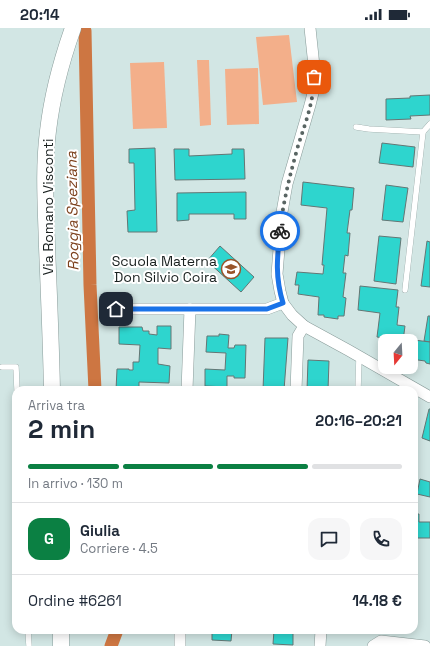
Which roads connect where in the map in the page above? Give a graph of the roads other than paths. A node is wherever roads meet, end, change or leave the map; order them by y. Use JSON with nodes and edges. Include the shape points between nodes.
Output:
{"nodes":[{"id":1,"x":73,"y":28,"type":"edge"},
{"id":2,"x":310,"y":28,"type":"edge"},
{"id":3,"x":430,"y":124,"type":"edge"},
{"id":4,"x":356,"y":127,"type":"dead end"},
{"id":5,"x":424,"y":132,"type":"junction"},
{"id":6,"x":405,"y":290,"type":"dead end"},
{"id":7,"x":283,"y":303,"type":"junction"},
{"id":8,"x":116,"y":309,"type":"dead end"},
{"id":9,"x":190,"y":309,"type":"junction"},
{"id":10,"x":304,"y":326,"type":"junction"},
{"id":11,"x":359,"y":356,"type":"junction"},
{"id":12,"x":2,"y":367,"type":"dead end"},
{"id":13,"x":17,"y":386,"type":"edge"},
{"id":14,"x":52,"y":386,"type":"edge"},
{"id":15,"x":187,"y":386,"type":"edge"},
{"id":16,"x":296,"y":386,"type":"edge"},
{"id":17,"x":358,"y":386,"type":"edge"},
{"id":18,"x":411,"y":386,"type":"edge"},
{"id":19,"x":418,"y":390,"type":"edge"},
{"id":20,"x":430,"y":397,"type":"edge"},
{"id":21,"x":28,"y":634,"type":"edge"},
{"id":22,"x":61,"y":634,"type":"edge"},
{"id":23,"x":180,"y":634,"type":"edge"},
{"id":24,"x":320,"y":634,"type":"edge"},
{"id":25,"x":29,"y":646,"type":"edge"},
{"id":26,"x":61,"y":646,"type":"edge"},
{"id":27,"x":180,"y":646,"type":"edge"},
{"id":28,"x":320,"y":646,"type":"edge"},
{"id":29,"x":373,"y":646,"type":"edge"},
{"id":30,"x":425,"y":646,"type":"edge"}],
"edges":[{"from":1,"to":14,"type":"street","name":"Via Romano Visconti","via":[[52,100],[46,160]]},
{"from":2,"to":7,"type":"street","via":[[314,89],[287,184],[282,212],[277,274]]},
{"from":3,"to":5,"type":"lane"},
{"from":4,"to":5,"type":"lane"},
{"from":5,"to":6,"type":"lane"},
{"from":7,"to":9,"type":"street","via":[[267,309]]},
{"from":7,"to":10,"type":"street"},
{"from":8,"to":9,"type":"street"},
{"from":9,"to":15,"type":"street"},
{"from":10,"to":11,"type":"street"},
{"from":10,"to":16,"type":"street","via":[[298,336]]},
{"from":11,"to":17,"type":"lane"},
{"from":11,"to":18,"type":"street"},
{"from":12,"to":13,"type":"lane","via":[[16,367]]},
{"from":19,"to":20,"type":"street"},
{"from":21,"to":25,"type":"lane"},
{"from":22,"to":26,"type":"street"},
{"from":23,"to":27,"type":"street"},
{"from":24,"to":28,"type":"street"},
{"from":29,"to":30,"type":"street","via":[[382,641]]}]}
